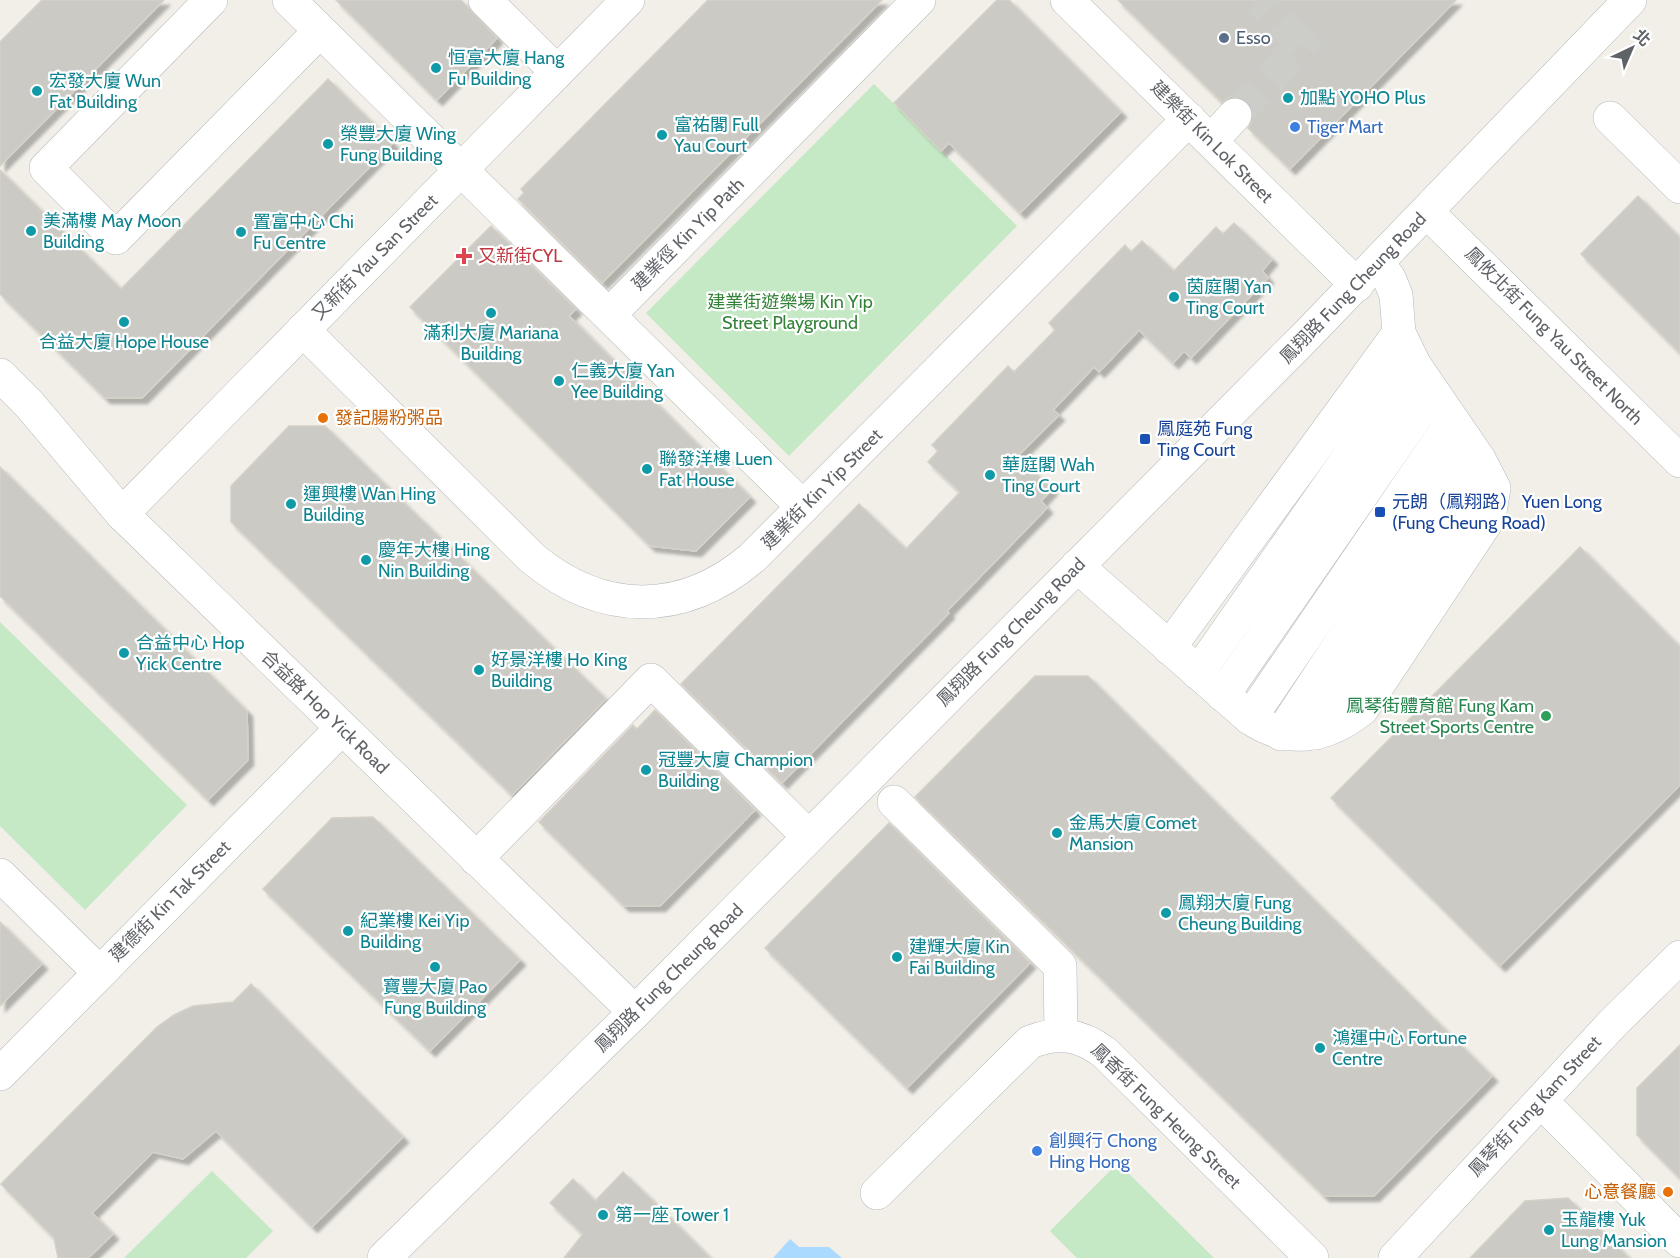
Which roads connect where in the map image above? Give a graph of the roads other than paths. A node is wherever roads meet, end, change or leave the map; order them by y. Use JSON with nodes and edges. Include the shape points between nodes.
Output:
{"nodes":[{"id":1,"x":212,"y":0,"type":"edge"},
{"id":2,"x":289,"y":0,"type":"edge"},
{"id":3,"x":485,"y":0,"type":"edge"},
{"id":4,"x":628,"y":0,"type":"edge"},
{"id":5,"x":919,"y":0,"type":"edge"},
{"id":6,"x":1068,"y":0,"type":"edge"},
{"id":7,"x":1630,"y":0,"type":"edge"},
{"id":8,"x":320,"y":31,"type":"junction"},
{"id":9,"x":557,"y":72,"type":"junction"},
{"id":10,"x":1235,"y":115,"type":"tunnel mouth"},
{"id":11,"x":1610,"y":118,"type":"dead end"},
{"id":12,"x":1200,"y":130,"type":"junction"},
{"id":13,"x":461,"y":170,"type":"junction"},
{"id":14,"x":1680,"y":187,"type":"edge"},
{"id":15,"x":1427,"y":212,"type":"junction"},
{"id":16,"x":1367,"y":274,"type":"junction"},
{"id":17,"x":609,"y":315,"type":"junction"},
{"id":18,"x":303,"y":330,"type":"junction"},
{"id":19,"x":1399,"y":333,"type":"junction"},
{"id":20,"x":1414,"y":364,"type":"junction"},
{"id":21,"x":0,"y":375,"type":"edge"},
{"id":22,"x":1432,"y":392,"type":"junction"},
{"id":23,"x":1470,"y":447,"type":"junction"},
{"id":24,"x":1680,"y":461,"type":"edge"},
{"id":25,"x":803,"y":507,"type":"junction"},
{"id":26,"x":122,"y":514,"type":"junction"},
{"id":27,"x":1077,"y":566,"type":"junction"},
{"id":28,"x":1170,"y":648,"type":"junction"},
{"id":29,"x":1198,"y":673,"type":"junction"},
{"id":30,"x":1223,"y":695,"type":"junction"},
{"id":31,"x":1250,"y":718,"type":"junction"},
{"id":32,"x":342,"y":728,"type":"junction"},
{"id":33,"x":1281,"y":734,"type":"junction"},
{"id":34,"x":894,"y":802,"type":"dead end"},
{"id":35,"x":808,"y":836,"type":"junction"},
{"id":36,"x":476,"y":859,"type":"junction"},
{"id":37,"x":0,"y":874,"type":"edge"},
{"id":38,"x":1680,"y":957,"type":"edge"},
{"id":39,"x":99,"y":972,"type":"junction"},
{"id":40,"x":635,"y":1012,"type":"junction"},
{"id":41,"x":1061,"y":1034,"type":"junction"},
{"id":42,"x":0,"y":1074,"type":"edge"},
{"id":43,"x":1541,"y":1101,"type":"junction"},
{"id":44,"x":878,"y":1193,"type":"dead end"},
{"id":45,"x":1680,"y":1241,"type":"edge"},
{"id":46,"x":390,"y":1256,"type":"edge"},
{"id":47,"x":1312,"y":1258,"type":"edge"},
{"id":48,"x":1395,"y":1258,"type":"edge"}],
"edges":[{"from":1,"to":8,"type":"street","via":[[46,168],[116,238]]},
{"from":2,"to":8,"type":"street"},
{"from":3,"to":9,"type":"street"},
{"from":4,"to":9,"type":"street","name":"又新街 Yau San Street"},
{"from":5,"to":17,"type":"street","name":"建業徑 Kin Yip Path"},
{"from":6,"to":12,"type":"street","name":"建樂街 Kin Lok Street"},
{"from":7,"to":15,"type":"street","name":"鳳翔路 Fung Cheung Road"},
{"from":8,"to":13,"type":"street"},
{"from":9,"to":13,"type":"street","name":"又新街 Yau San Street"},
{"from":10,"to":12,"type":"street","name":"建業街 Kin Yip Street"},
{"from":11,"to":14,"type":"street"},
{"from":12,"to":16,"type":"street","name":"建樂街 Kin Lok Street"},
{"from":12,"to":25,"type":"street","name":"建業街 Kin Yip Street"},
{"from":13,"to":17,"type":"street"},
{"from":13,"to":18,"type":"street","name":"又新街 Yau San Street"},
{"from":15,"to":16,"type":"street","name":"鳳翔路 Fung Cheung Road"},
{"from":15,"to":24,"type":"street","name":"鳳攸北街 Fung Yau Street North"},
{"from":16,"to":19,"type":"street","name":"建樂街 Kin Lok Street","via":[[1389,278],[1396,295]]},
{"from":16,"to":27,"type":"street","name":"鳳翔路 Fung Cheung Road"},
{"from":17,"to":25,"type":"street"},
{"from":18,"to":25,"type":"street","name":"建業街 Kin Yip Street","via":[[532,558],[551,574],[595,595],[619,601],[667,601],[712,586],[734,574]]},
{"from":18,"to":26,"type":"street","name":"又新街 Yau San Street"},
{"from":19,"to":20,"type":"street"},
{"from":19,"to":28,"type":"street"},
{"from":20,"to":22,"type":"street"},
{"from":20,"to":29,"type":"street"},
{"from":21,"to":26,"type":"street","name":"合益路 Hop Yick Road"},
{"from":22,"to":23,"type":"street"},
{"from":22,"to":30,"type":"street"},
{"from":23,"to":31,"type":"street"},
{"from":23,"to":33,"type":"street"},
{"from":23,"to":33,"type":"street","via":[[1494,488],[1489,518],[1362,709],[1341,724],[1316,733]]},
{"from":26,"to":32,"type":"street","name":"合益路 Hop Yick Road"},
{"from":27,"to":28,"type":"street"},
{"from":27,"to":35,"type":"street","name":"鳳翔路 Fung Cheung Road"},
{"from":28,"to":29,"type":"street"},
{"from":29,"to":30,"type":"street"},
{"from":30,"to":31,"type":"street"},
{"from":31,"to":33,"type":"street"},
{"from":32,"to":36,"type":"street","name":"合益路 Hop Yick Road"},
{"from":32,"to":39,"type":"street","name":"建德街 Kin Tak Street"},
{"from":34,"to":41,"type":"street","via":[[1060,966]]},
{"from":35,"to":36,"type":"street","via":[[651,680]]},
{"from":35,"to":40,"type":"street","name":"鳳翔路 Fung Cheung Road"},
{"from":36,"to":40,"type":"street","name":"合益路 Hop Yick Road"},
{"from":37,"to":39,"type":"street"},
{"from":38,"to":43,"type":"street","name":"鳳琴街 Fung Kam Street"},
{"from":39,"to":42,"type":"street","name":"建德街 Kin Tak Street"},
{"from":40,"to":46,"type":"street","name":"鳳翔路 Fung Cheung Road"},
{"from":41,"to":44,"type":"street","via":[[1030,1042],[1017,1053]]},
{"from":41,"to":47,"type":"street","name":"鳳香街 Fung Heung Street","via":[[1092,1043],[1105,1053]]},
{"from":43,"to":45,"type":"street"},
{"from":43,"to":48,"type":"street","name":"鳳琴街 Fung Kam Street"}]}
